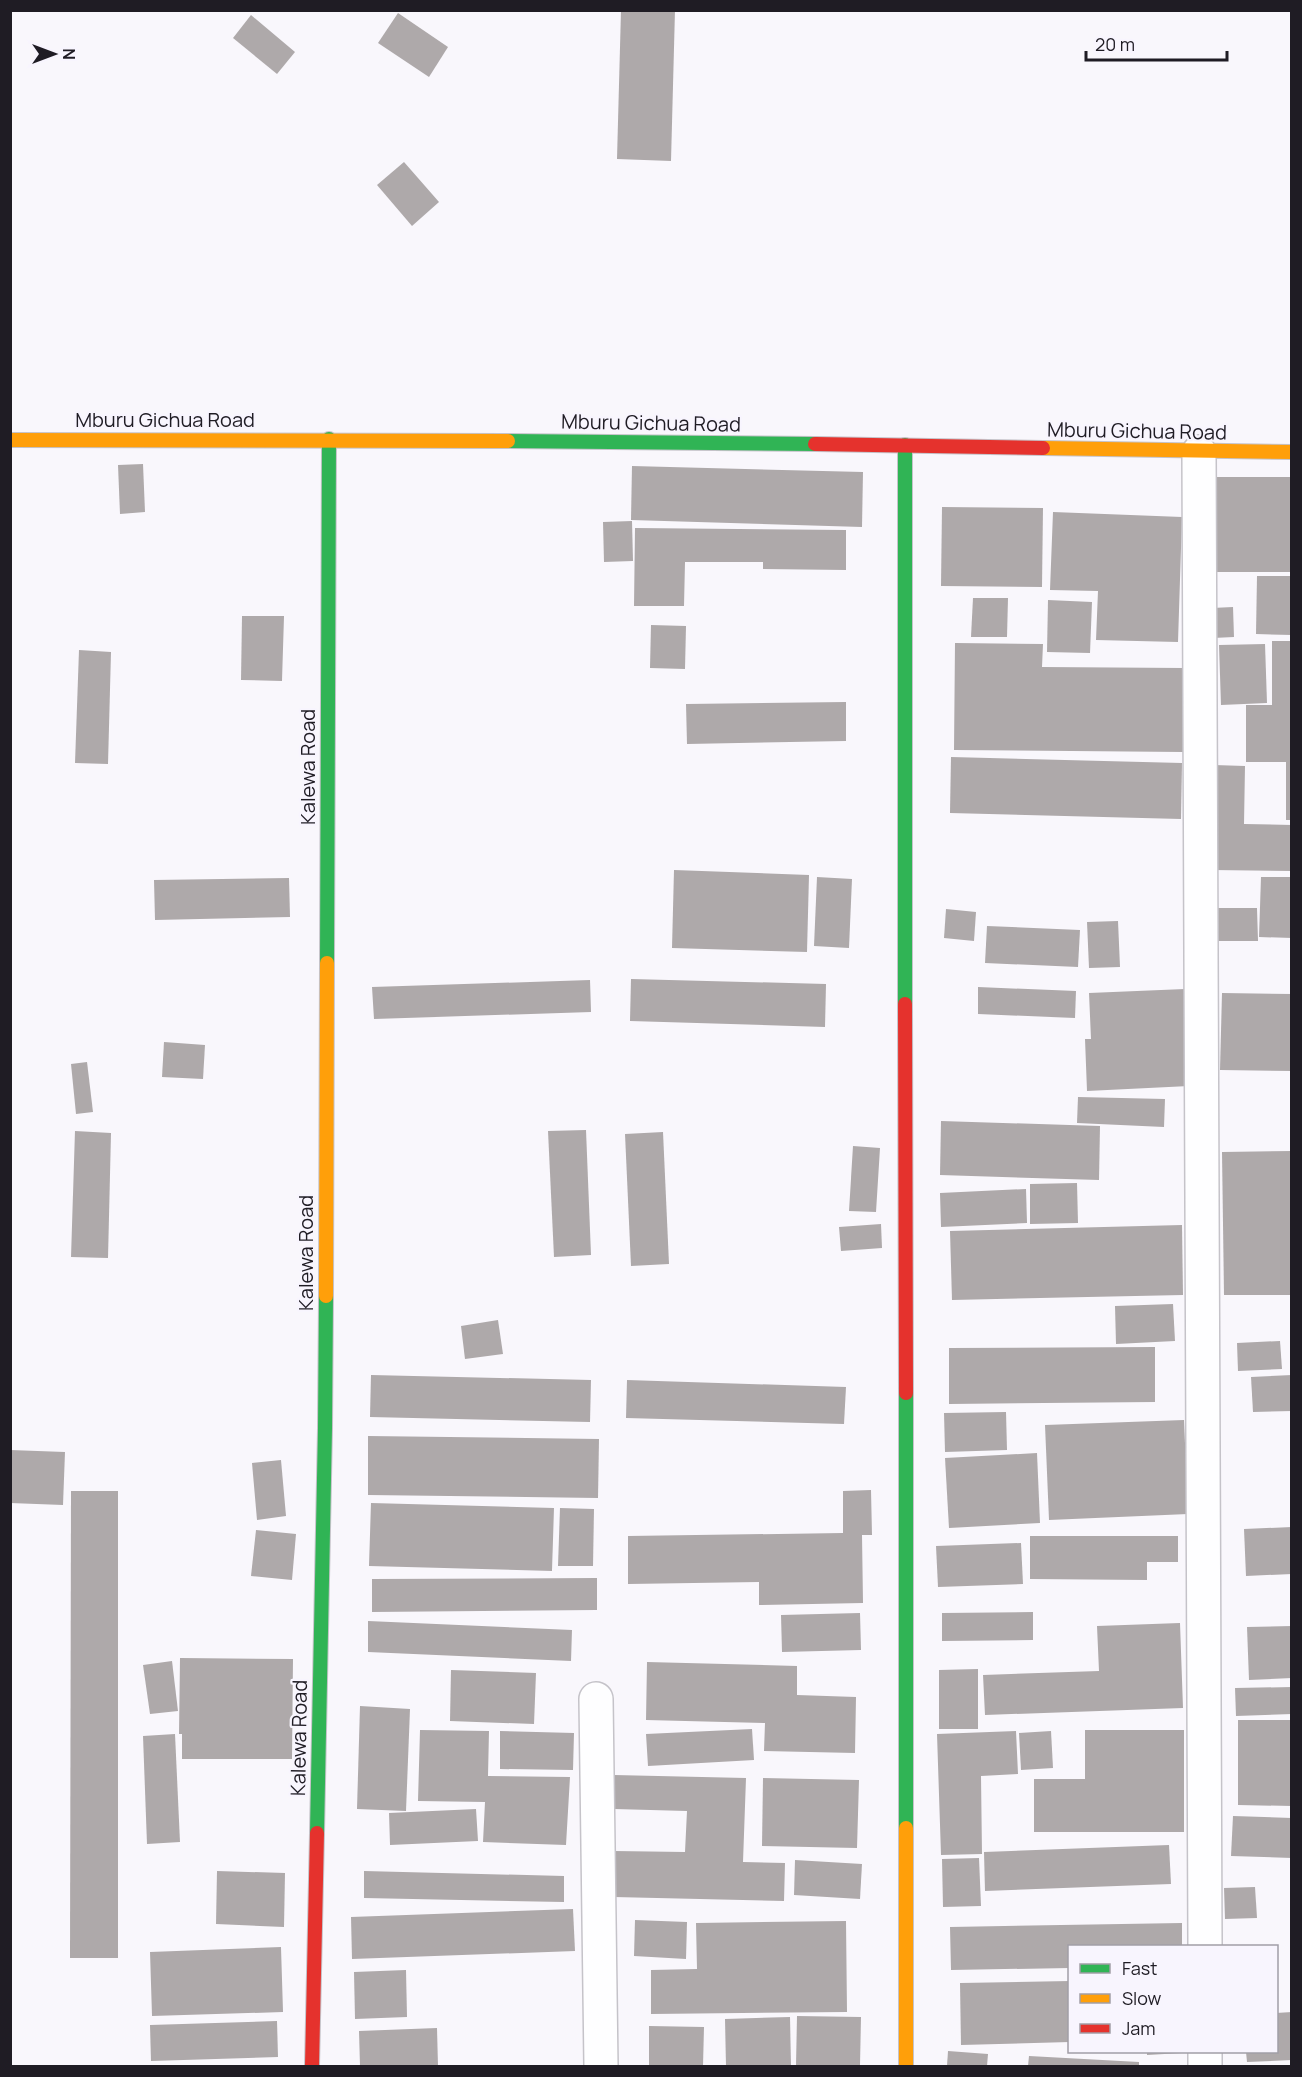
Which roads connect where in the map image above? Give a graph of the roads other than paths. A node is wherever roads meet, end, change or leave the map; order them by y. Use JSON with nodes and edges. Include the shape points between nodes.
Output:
{"nodes":[{"id":1,"x":329,"y":439,"type":"junction"},
{"id":2,"x":10,"y":440,"type":"edge"},
{"id":3,"x":905,"y":445,"type":"junction"},
{"id":4,"x":1200,"y":452,"type":"junction"},
{"id":5,"x":1292,"y":452,"type":"edge"},
{"id":6,"x":596,"y":1699,"type":"dead end"},
{"id":7,"x":1205,"y":1945,"type":"edge"},
{"id":8,"x":312,"y":2067,"type":"edge"},
{"id":9,"x":601,"y":2067,"type":"edge"},
{"id":10,"x":906,"y":2067,"type":"edge"}],
"edges":[{"from":1,"to":2,"type":"street","name":"Mburu Gichua Road"},
{"from":1,"to":3,"type":"street","name":"Mburu Gichua Road"},
{"from":1,"to":8,"type":"street","name":"Kalewa Road","via":[[325,1428]]},
{"from":3,"to":4,"type":"street","name":"Mburu Gichua Road"},
{"from":3,"to":10,"type":"street"},
{"from":4,"to":5,"type":"street","name":"Mburu Gichua Road"},
{"from":4,"to":7,"type":"street"},
{"from":6,"to":9,"type":"street"}]}
